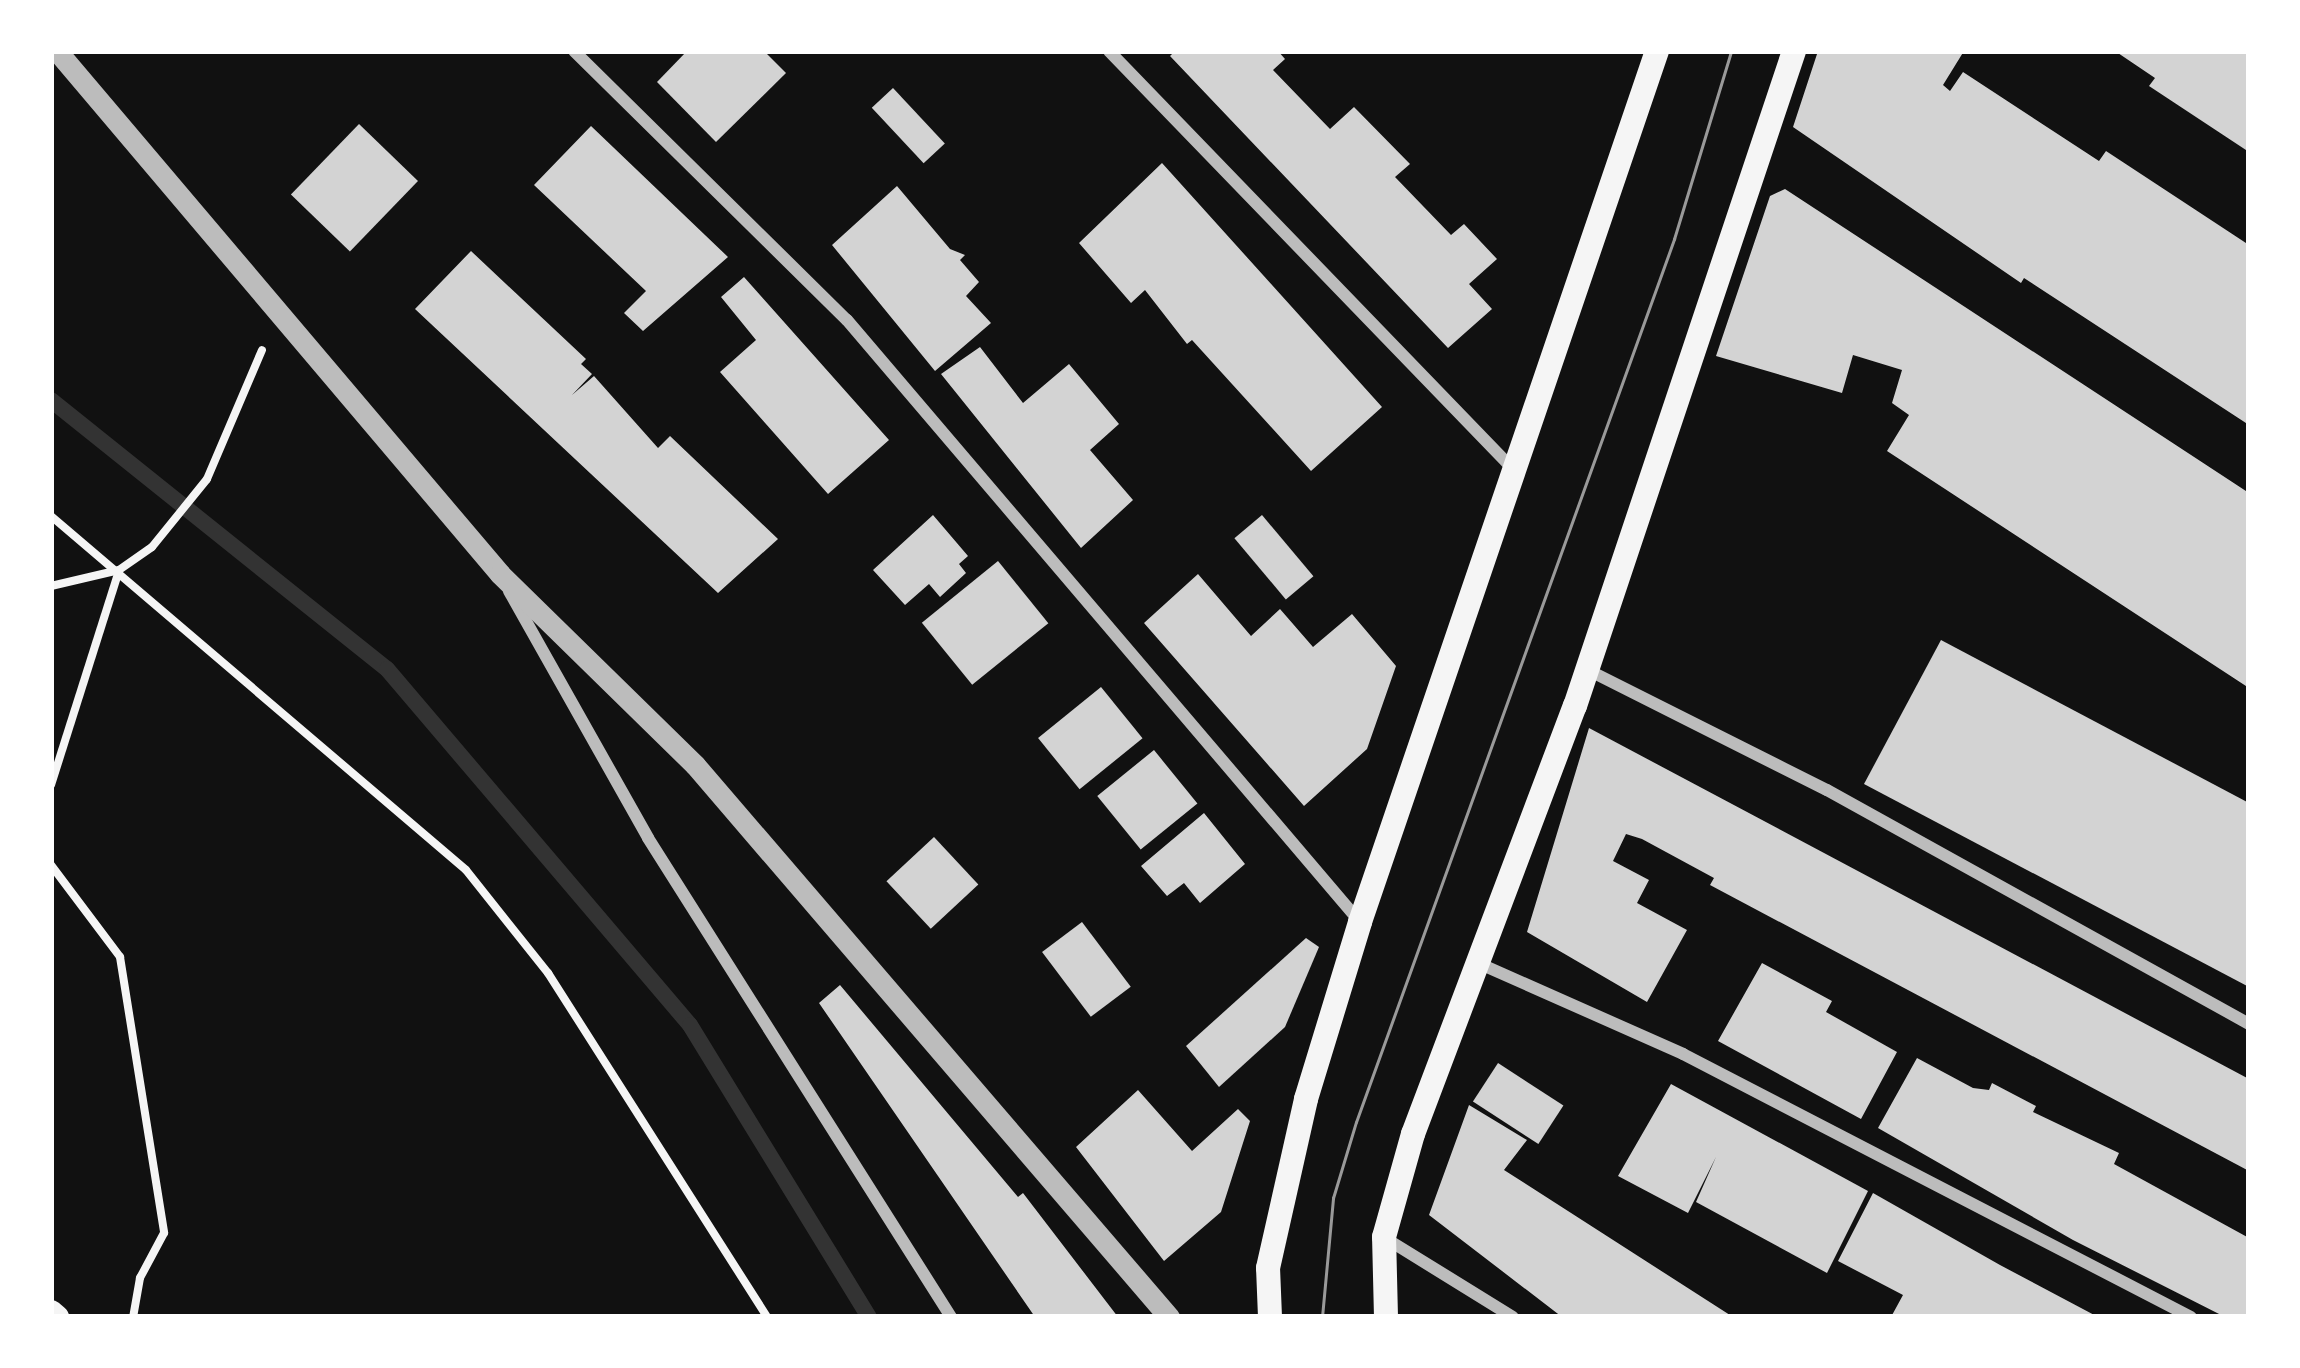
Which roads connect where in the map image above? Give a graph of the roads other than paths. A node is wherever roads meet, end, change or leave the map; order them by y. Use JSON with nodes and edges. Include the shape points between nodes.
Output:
{"nodes":[{"id":1,"x":58,"y":51,"type":"edge"},
{"id":2,"x":574,"y":51,"type":"edge"},
{"id":3,"x":1109,"y":51,"type":"edge"},
{"id":4,"x":1657,"y":51,"type":"edge"},
{"id":5,"x":1794,"y":51,"type":"edge"},
{"id":6,"x":1511,"y":467,"type":"junction"},
{"id":7,"x":500,"y":574,"type":"junction"},
{"id":8,"x":1587,"y":669,"type":"junction"},
{"id":9,"x":1360,"y":922,"type":"junction"},
{"id":10,"x":1478,"y":963,"type":"junction"},
{"id":11,"x":2249,"y":1024,"type":"edge"},
{"id":12,"x":1384,"y":1237,"type":"junction"},
{"id":13,"x":951,"y":1317,"type":"edge"},
{"id":14,"x":1169,"y":1317,"type":"edge"},
{"id":15,"x":1270,"y":1317,"type":"edge"},
{"id":16,"x":1386,"y":1317,"type":"edge"},
{"id":17,"x":1513,"y":1317,"type":"edge"},
{"id":18,"x":2191,"y":1317,"type":"edge"}],
"edges":[{"from":1,"to":7,"type":"street"},
{"from":2,"to":9,"type":"street","via":[[848,320]]},
{"from":3,"to":6,"type":"street"},
{"from":4,"to":6,"type":"main road"},
{"from":5,"to":8,"type":"main road"},
{"from":6,"to":9,"type":"main road"},
{"from":7,"to":13,"type":"street","via":[[648,838]]},
{"from":7,"to":14,"type":"street","via":[[695,765]]},
{"from":8,"to":10,"type":"main road"},
{"from":8,"to":11,"type":"street","via":[[1827,790]]},
{"from":9,"to":15,"type":"main road","via":[[1268,1268]]},
{"from":10,"to":12,"type":"main road"},
{"from":10,"to":18,"type":"street","via":[[1683,1054]]},
{"from":12,"to":16,"type":"main road"},
{"from":12,"to":17,"type":"street"}]}
